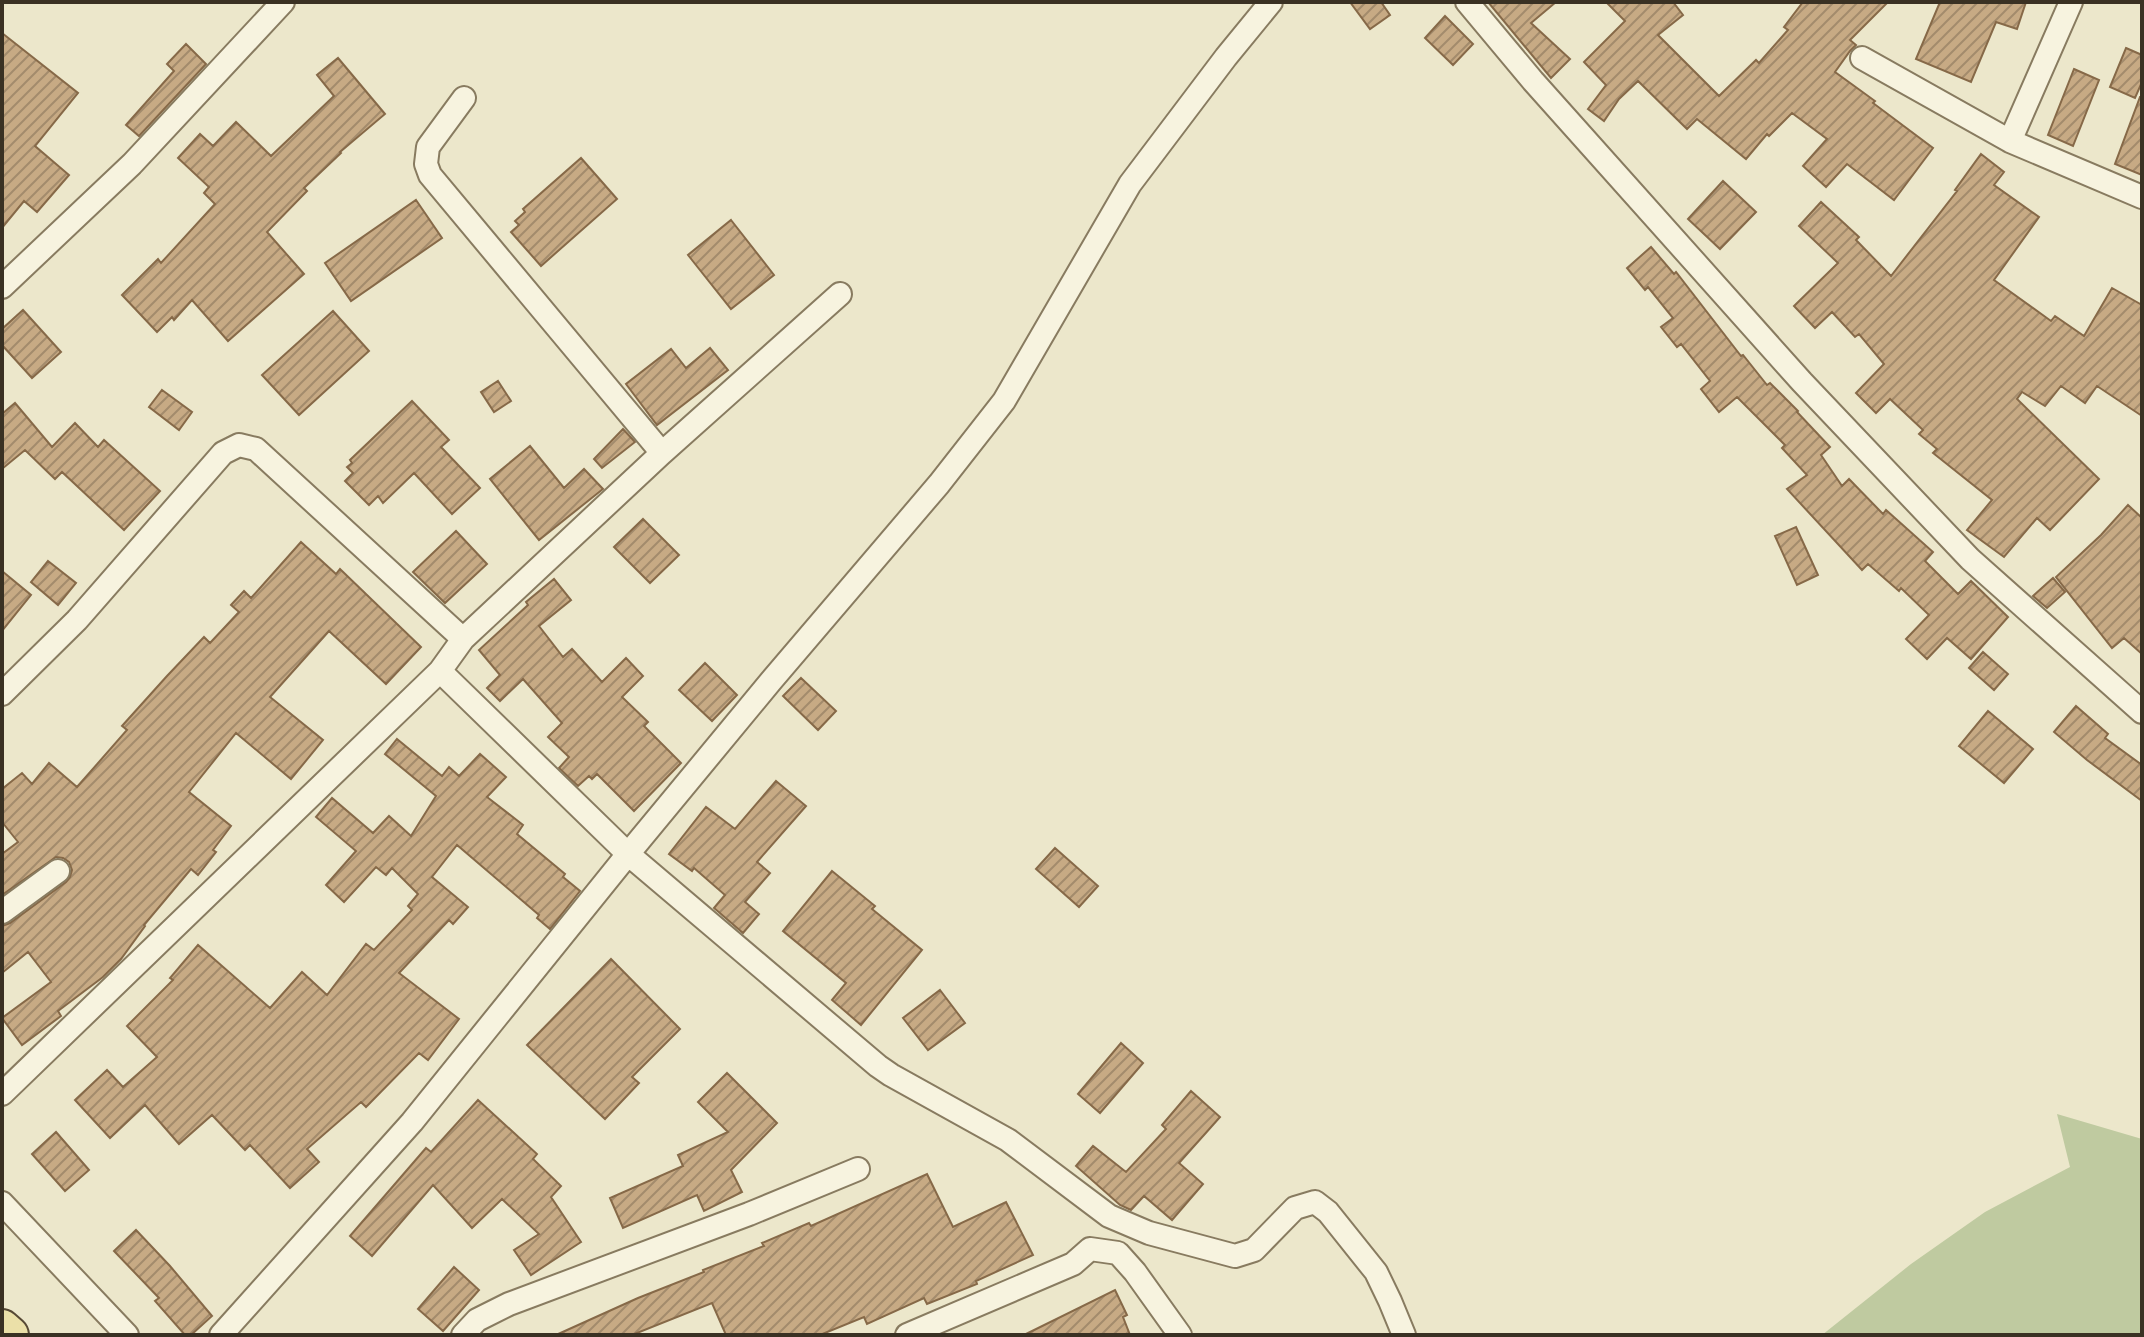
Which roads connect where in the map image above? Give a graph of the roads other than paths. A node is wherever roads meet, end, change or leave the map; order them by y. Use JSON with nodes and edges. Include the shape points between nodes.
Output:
{"nodes":[{"id":1,"x":283,"y":2,"type":"edge"},
{"id":2,"x":1271,"y":2,"type":"edge"},
{"id":3,"x":1467,"y":2,"type":"edge"},
{"id":4,"x":2071,"y":2,"type":"edge"},
{"id":5,"x":1862,"y":58,"type":"dead end"},
{"id":6,"x":464,"y":98,"type":"dead end"},
{"id":7,"x":2010,"y":141,"type":"junction"},
{"id":8,"x":2142,"y":197,"type":"edge"},
{"id":9,"x":2,"y":287,"type":"edge"},
{"id":10,"x":840,"y":294,"type":"dead end"},
{"id":11,"x":662,"y":453,"type":"junction"},
{"id":12,"x":463,"y":639,"type":"junction"},
{"id":13,"x":440,"y":671,"type":"junction"},
{"id":14,"x":2,"y":694,"type":"edge"},
{"id":15,"x":2142,"y":712,"type":"edge"},
{"id":16,"x":628,"y":854,"type":"junction"},
{"id":17,"x":58,"y":871,"type":"dead end"},
{"id":18,"x":2,"y":912,"type":"edge"},
{"id":19,"x":2,"y":1094,"type":"edge"},
{"id":20,"x":858,"y":1169,"type":"dead end"},
{"id":21,"x":2,"y":1203,"type":"edge"},
{"id":22,"x":2,"y":1328,"type":"edge"},
{"id":23,"x":10,"y":1335,"type":"edge"},
{"id":24,"x":127,"y":1335,"type":"edge"},
{"id":25,"x":221,"y":1335,"type":"edge"},
{"id":26,"x":463,"y":1335,"type":"edge"},
{"id":27,"x":907,"y":1335,"type":"edge"},
{"id":28,"x":1180,"y":1335,"type":"edge"},
{"id":29,"x":1404,"y":1335,"type":"edge"}],
"edges":[{"from":1,"to":9,"type":"street","via":[[132,164]]},
{"from":2,"to":16,"type":"street","via":[[1130,184],[1004,401]]},
{"from":3,"to":15,"type":"street","via":[[1802,382],[1949,537]]},
{"from":4,"to":7,"type":"street"},
{"from":5,"to":7,"type":"street"},
{"from":6,"to":11,"type":"street","via":[[428,147],[430,175]]},
{"from":7,"to":8,"type":"street"},
{"from":10,"to":11,"type":"street"},
{"from":11,"to":12,"type":"street"},
{"from":12,"to":13,"type":"street"},
{"from":12,"to":14,"type":"street","via":[[256,449],[239,445],[223,453],[77,620]]},
{"from":13,"to":16,"type":"street"},
{"from":13,"to":19,"type":"street"},
{"from":16,"to":25,"type":"street","via":[[412,1122]]},
{"from":16,"to":29,"type":"street","via":[[878,1066],[1008,1140],[1109,1216],[1149,1233],[1235,1256],[1254,1250],[1295,1208],[1315,1202],[1376,1272]]},
{"from":17,"to":18,"type":"street"},
{"from":20,"to":26,"type":"street","via":[[509,1304],[477,1320]]},
{"from":21,"to":24,"type":"street"},
{"from":22,"to":23,"type":"main road"},
{"from":27,"to":28,"type":"street","via":[[1073,1264],[1090,1249],[1118,1253]]}]}
